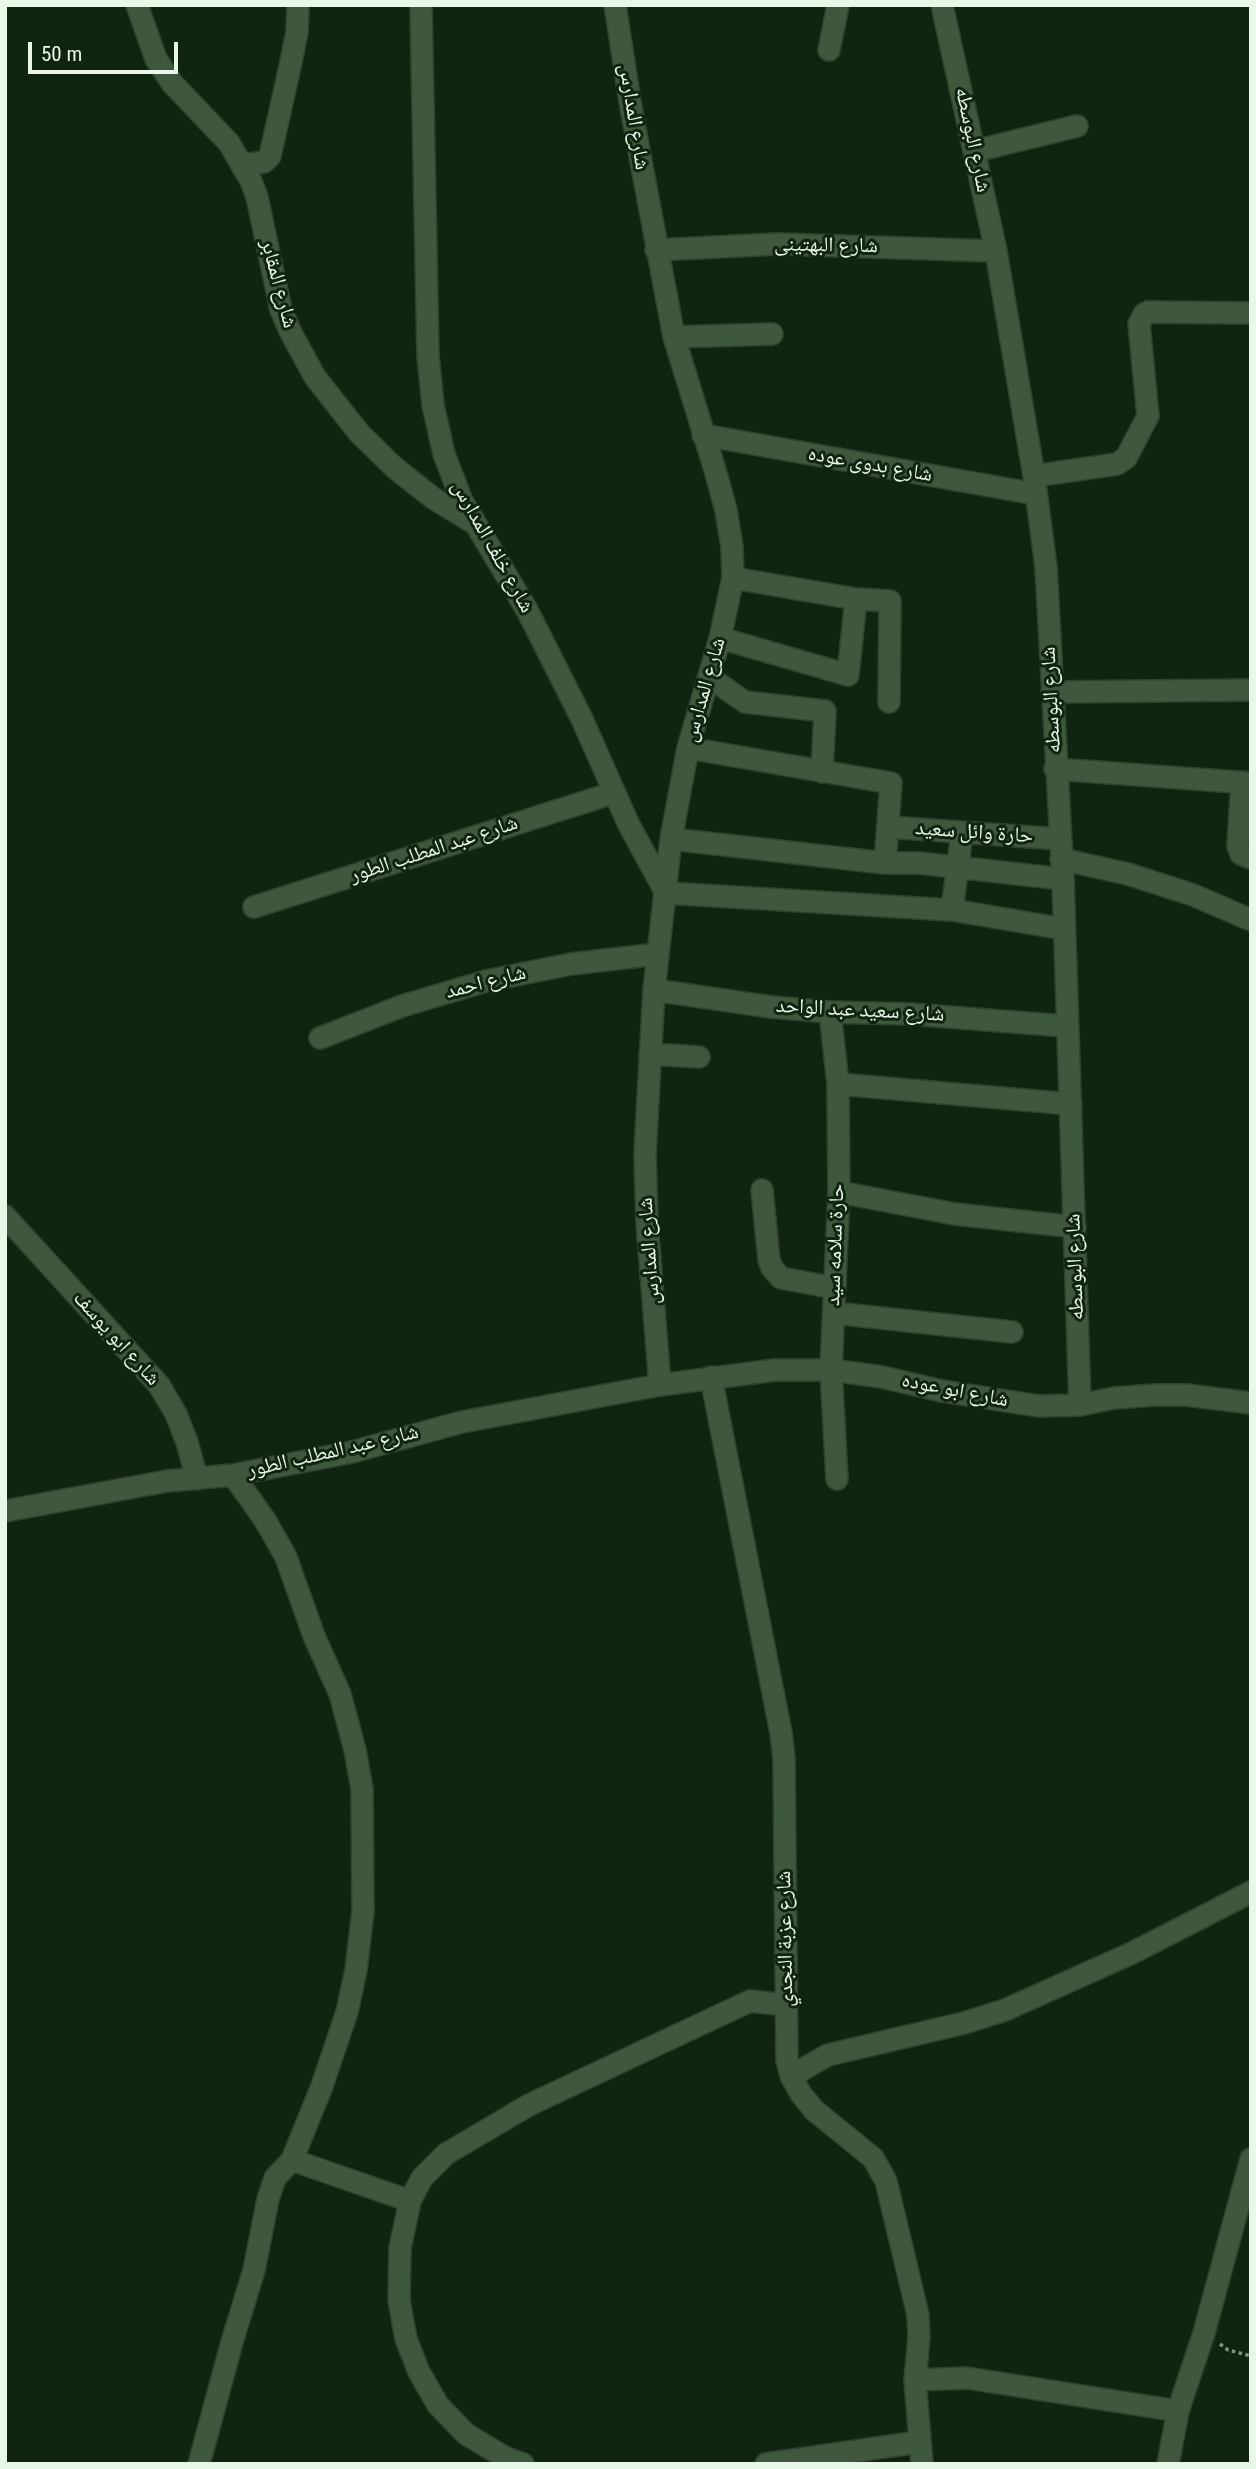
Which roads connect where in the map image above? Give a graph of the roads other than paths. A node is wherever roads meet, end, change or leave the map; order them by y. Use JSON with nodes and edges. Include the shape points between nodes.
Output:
{"nodes":[{"id":1,"x":136,"y":5,"type":"edge"},
{"id":2,"x":298,"y":5,"type":"edge"},
{"id":3,"x":421,"y":5,"type":"edge"},
{"id":4,"x":615,"y":5,"type":"edge"},
{"id":5,"x":838,"y":5,"type":"edge"},
{"id":6,"x":942,"y":5,"type":"edge"},
{"id":7,"x":829,"y":50,"type":"dead end"},
{"id":8,"x":1077,"y":126,"type":"dead end"},
{"id":9,"x":975,"y":151,"type":"junction"},
{"id":10,"x":243,"y":165,"type":"junction"},
{"id":11,"x":656,"y":250,"type":"junction"},
{"id":12,"x":996,"y":251,"type":"junction"},
{"id":13,"x":1251,"y":313,"type":"edge"},
{"id":14,"x":772,"y":334,"type":"dead end"},
{"id":15,"x":674,"y":337,"type":"junction"},
{"id":16,"x":704,"y":435,"type":"junction"},
{"id":17,"x":1035,"y":485,"type":"junction"},
{"id":18,"x":474,"y":523,"type":"junction"},
{"id":19,"x":733,"y":578,"type":"junction"},
{"id":20,"x":856,"y":599,"type":"junction"},
{"id":21,"x":720,"y":638,"type":"junction"},
{"id":22,"x":709,"y":677,"type":"junction"},
{"id":23,"x":1251,"y":690,"type":"edge"},
{"id":24,"x":1052,"y":692,"type":"junction"},
{"id":25,"x":889,"y":702,"type":"dead end"},
{"id":26,"x":688,"y":748,"type":"junction"},
{"id":27,"x":1055,"y":769,"type":"junction"},
{"id":28,"x":822,"y":772,"type":"junction"},
{"id":29,"x":1246,"y":782,"type":"edge"},
{"id":30,"x":614,"y":793,"type":"junction"},
{"id":31,"x":888,"y":827,"type":"junction"},
{"id":32,"x":962,"y":832,"type":"junction"},
{"id":33,"x":671,"y":839,"type":"junction"},
{"id":34,"x":1251,"y":858,"type":"edge"},
{"id":35,"x":1061,"y":859,"type":"junction"},
{"id":36,"x":885,"y":863,"type":"junction"},
{"id":37,"x":957,"y":867,"type":"junction"},
{"id":38,"x":666,"y":893,"type":"junction"},
{"id":39,"x":254,"y":907,"type":"dead end"},
{"id":40,"x":952,"y":910,"type":"junction"},
{"id":41,"x":1251,"y":920,"type":"edge"},
{"id":42,"x":1064,"y":929,"type":"junction"},
{"id":43,"x":658,"y":954,"type":"junction"},
{"id":44,"x":654,"y":990,"type":"junction"},
{"id":45,"x":830,"y":1012,"type":"junction"},
{"id":46,"x":1066,"y":1026,"type":"junction"},
{"id":47,"x":320,"y":1038,"type":"dead end"},
{"id":48,"x":650,"y":1054,"type":"junction"},
{"id":49,"x":699,"y":1058,"type":"dead end"},
{"id":50,"x":838,"y":1084,"type":"junction"},
{"id":51,"x":1071,"y":1104,"type":"junction"},
{"id":52,"x":762,"y":1190,"type":"dead end"},
{"id":53,"x":839,"y":1192,"type":"junction"},
{"id":54,"x":5,"y":1216,"type":"edge"},
{"id":55,"x":1075,"y":1227,"type":"junction"},
{"id":56,"x":835,"y":1288,"type":"junction"},
{"id":57,"x":834,"y":1313,"type":"junction"},
{"id":58,"x":1012,"y":1332,"type":"dead end"},
{"id":59,"x":831,"y":1370,"type":"junction"},
{"id":60,"x":711,"y":1377,"type":"junction"},
{"id":61,"x":660,"y":1385,"type":"junction"},
{"id":62,"x":1251,"y":1403,"type":"edge"},
{"id":63,"x":1080,"y":1405,"type":"junction"},
{"id":64,"x":233,"y":1475,"type":"junction"},
{"id":65,"x":197,"y":1479,"type":"junction"},
{"id":66,"x":837,"y":1479,"type":"dead end"},
{"id":67,"x":5,"y":1511,"type":"edge"},
{"id":68,"x":1251,"y":1892,"type":"edge"},
{"id":69,"x":786,"y":2006,"type":"junction"},
{"id":70,"x":791,"y":2076,"type":"junction"},
{"id":71,"x":1251,"y":2159,"type":"edge"},
{"id":72,"x":292,"y":2160,"type":"junction"},
{"id":73,"x":410,"y":2201,"type":"junction"},
{"id":74,"x":915,"y":2380,"type":"junction"},
{"id":75,"x":1178,"y":2411,"type":"junction"},
{"id":76,"x":919,"y":2442,"type":"junction"},
{"id":77,"x":199,"y":2464,"type":"edge"},
{"id":78,"x":523,"y":2464,"type":"edge"},
{"id":79,"x":765,"y":2464,"type":"edge"},
{"id":80,"x":922,"y":2464,"type":"edge"},
{"id":81,"x":1168,"y":2464,"type":"edge"}],
"edges":[{"from":1,"to":10,"type":"street","name":"شارع المقابر","via":[[156,58],[172,83],[212,123]]},
{"from":2,"to":10,"type":"street","via":[[295,42],[270,156],[264,162]]},
{"from":3,"to":18,"type":"street","name":"شارع خلف المدارس","via":[[428,356],[433,405],[444,454]]},
{"from":4,"to":11,"type":"street","name":"شارع المدارس"},
{"from":5,"to":7,"type":"street"},
{"from":6,"to":9,"type":"street","name":"شارع البوسطه"},
{"from":8,"to":9,"type":"street"},
{"from":9,"to":12,"type":"street","name":"شارع البوسطه"},
{"from":10,"to":18,"type":"street","name":"شارع المقابر","via":[[257,197],[281,310],[315,377],[360,434],[395,468]]},
{"from":11,"to":12,"type":"street","name":"شارع البهتينى","via":[[777,244]]},
{"from":11,"to":15,"type":"street","name":"شارع المدارس"},
{"from":12,"to":17,"type":"street","name":"شارع البوسطه"},
{"from":13,"to":17,"type":"street","name":"شارع بدوى عوده","via":[[1143,314],[1139,324],[1148,416],[1126,458]]},
{"from":14,"to":15,"type":"street"},
{"from":15,"to":16,"type":"street","name":"شارع المدارس"},
{"from":16,"to":17,"type":"street","name":"شارع بدوى عوده"},
{"from":16,"to":19,"type":"street","name":"شارع المدارس","via":[[726,510]]},
{"from":17,"to":24,"type":"street","name":"شارع البوسطه","via":[[1046,567]]},
{"from":18,"to":30,"type":"street","name":"شارع خلف المدارس","via":[[527,610]]},
{"from":19,"to":20,"type":"street"},
{"from":19,"to":21,"type":"street","name":"شارع المدارس"},
{"from":20,"to":21,"type":"street","via":[[848,676]]},
{"from":20,"to":25,"type":"street","via":[[890,601]]},
{"from":21,"to":22,"type":"street","name":"شارع المدارس"},
{"from":22,"to":26,"type":"street","name":"شارع المدارس"},
{"from":22,"to":28,"type":"street","via":[[745,702],[825,711]]},
{"from":23,"to":24,"type":"street"},
{"from":24,"to":27,"type":"street","name":"شارع البوسطه"},
{"from":26,"to":28,"type":"street"},
{"from":26,"to":33,"type":"street","name":"شارع المدارس"},
{"from":27,"to":29,"type":"street"},
{"from":27,"to":35,"type":"street","name":"شارع البوسطه"},
{"from":28,"to":31,"type":"street","via":[[891,783]]},
{"from":29,"to":34,"type":"street","via":[[1238,846],[1241,854]]},
{"from":30,"to":38,"type":"street","name":"شارع خلف المدارس"},
{"from":30,"to":39,"type":"street","name":"شارع عبد المطلب الطور"},
{"from":31,"to":32,"type":"street","name":"حارة وائل سعيد"},
{"from":31,"to":36,"type":"street"},
{"from":32,"to":35,"type":"street","name":"حارة وائل سعيد"},
{"from":32,"to":37,"type":"street"},
{"from":33,"to":36,"type":"street"},
{"from":33,"to":38,"type":"street","name":"شارع المدارس"},
{"from":35,"to":37,"type":"street"},
{"from":35,"to":41,"type":"street","via":[[1128,874]]},
{"from":35,"to":42,"type":"street","name":"شارع البوسطه"},
{"from":36,"to":37,"type":"street"},
{"from":37,"to":40,"type":"street"},
{"from":38,"to":40,"type":"street"},
{"from":38,"to":43,"type":"street","name":"شارع المدارس"},
{"from":40,"to":42,"type":"street"},
{"from":42,"to":46,"type":"street","name":"شارع البوسطه"},
{"from":43,"to":44,"type":"street","name":"شارع المدارس"},
{"from":43,"to":47,"type":"street","name":"شارع احمد","via":[[571,964],[486,981],[402,1006]]},
{"from":44,"to":45,"type":"street","name":"شارع سعيد عبد الواحد"},
{"from":44,"to":48,"type":"street","name":"شارع المدارس"},
{"from":45,"to":46,"type":"street","name":"شارع سعيد عبد الواحد"},
{"from":45,"to":50,"type":"street","name":"حارة سلامه سيد"},
{"from":46,"to":51,"type":"street","name":"شارع البوسطه"},
{"from":48,"to":49,"type":"street"},
{"from":48,"to":61,"type":"street","name":"شارع المدارس","via":[[647,1223]]},
{"from":50,"to":51,"type":"street"},
{"from":50,"to":53,"type":"street","name":"حارة سلامه سيد"},
{"from":51,"to":55,"type":"street","name":"شارع البوسطه"},
{"from":52,"to":56,"type":"street","via":[[772,1268],[781,1278]]},
{"from":53,"to":55,"type":"street","via":[[955,1213]]},
{"from":53,"to":56,"type":"street","name":"حارة سلامه سيد"},
{"from":54,"to":65,"type":"street","name":"شارع ابو يوسف","via":[[159,1385],[180,1423]]},
{"from":55,"to":63,"type":"street","name":"شارع البوسطه"},
{"from":56,"to":57,"type":"street","name":"حارة سلامه سيد"},
{"from":57,"to":58,"type":"street"},
{"from":57,"to":59,"type":"street","name":"حارة سلامه سيد"},
{"from":59,"to":60,"type":"street","name":"شارع ابو عوده"},
{"from":59,"to":63,"type":"street","name":"شارع ابو عوده","via":[[1039,1406]]},
{"from":59,"to":66,"type":"street","name":"حارة سلامه سيد"},
{"from":60,"to":61,"type":"street","name":"شارع ابو عوده"},
{"from":60,"to":69,"type":"street","name":"شارع عزبة النجدي","via":[[784,1758]]},
{"from":61,"to":64,"type":"street","name":"شارع عبد المطلب الطور","via":[[462,1422],[352,1452]]},
{"from":62,"to":63,"type":"street","name":"شارع ابو عوده","via":[[1165,1395]]},
{"from":64,"to":65,"type":"street","name":"شارع عبد المطلب الطور"},
{"from":64,"to":72,"type":"street","via":[[286,1557],[340,1694],[362,1788],[363,1911],[356,1970],[339,2038]]},
{"from":65,"to":67,"type":"street","name":"شارع عبد المطلب الطور"},
{"from":68,"to":70,"type":"street","via":[[1006,2010],[828,2055]]},
{"from":69,"to":70,"type":"street","name":"شارع عزبة النجدي"},
{"from":69,"to":73,"type":"street","via":[[750,2001],[529,2105],[446,2154],[422,2178]]},
{"from":70,"to":74,"type":"street","name":"شارع عزبة النجدي","via":[[814,2110],[873,2158],[886,2182],[918,2315]]},
{"from":71,"to":75,"type":"street"},
{"from":72,"to":73,"type":"street"},
{"from":72,"to":77,"type":"street","via":[[275,2178],[268,2199],[254,2270]]},
{"from":73,"to":78,"type":"street","via":[[400,2248],[399,2300],[418,2372],[438,2405],[466,2434]]},
{"from":74,"to":75,"type":"street","via":[[967,2378]]},
{"from":74,"to":76,"type":"street","name":"شارع عزبة النجدي"},
{"from":75,"to":81,"type":"street"},
{"from":76,"to":79,"type":"street"},
{"from":76,"to":80,"type":"street","name":"شارع عزبة النجدي"}]}
